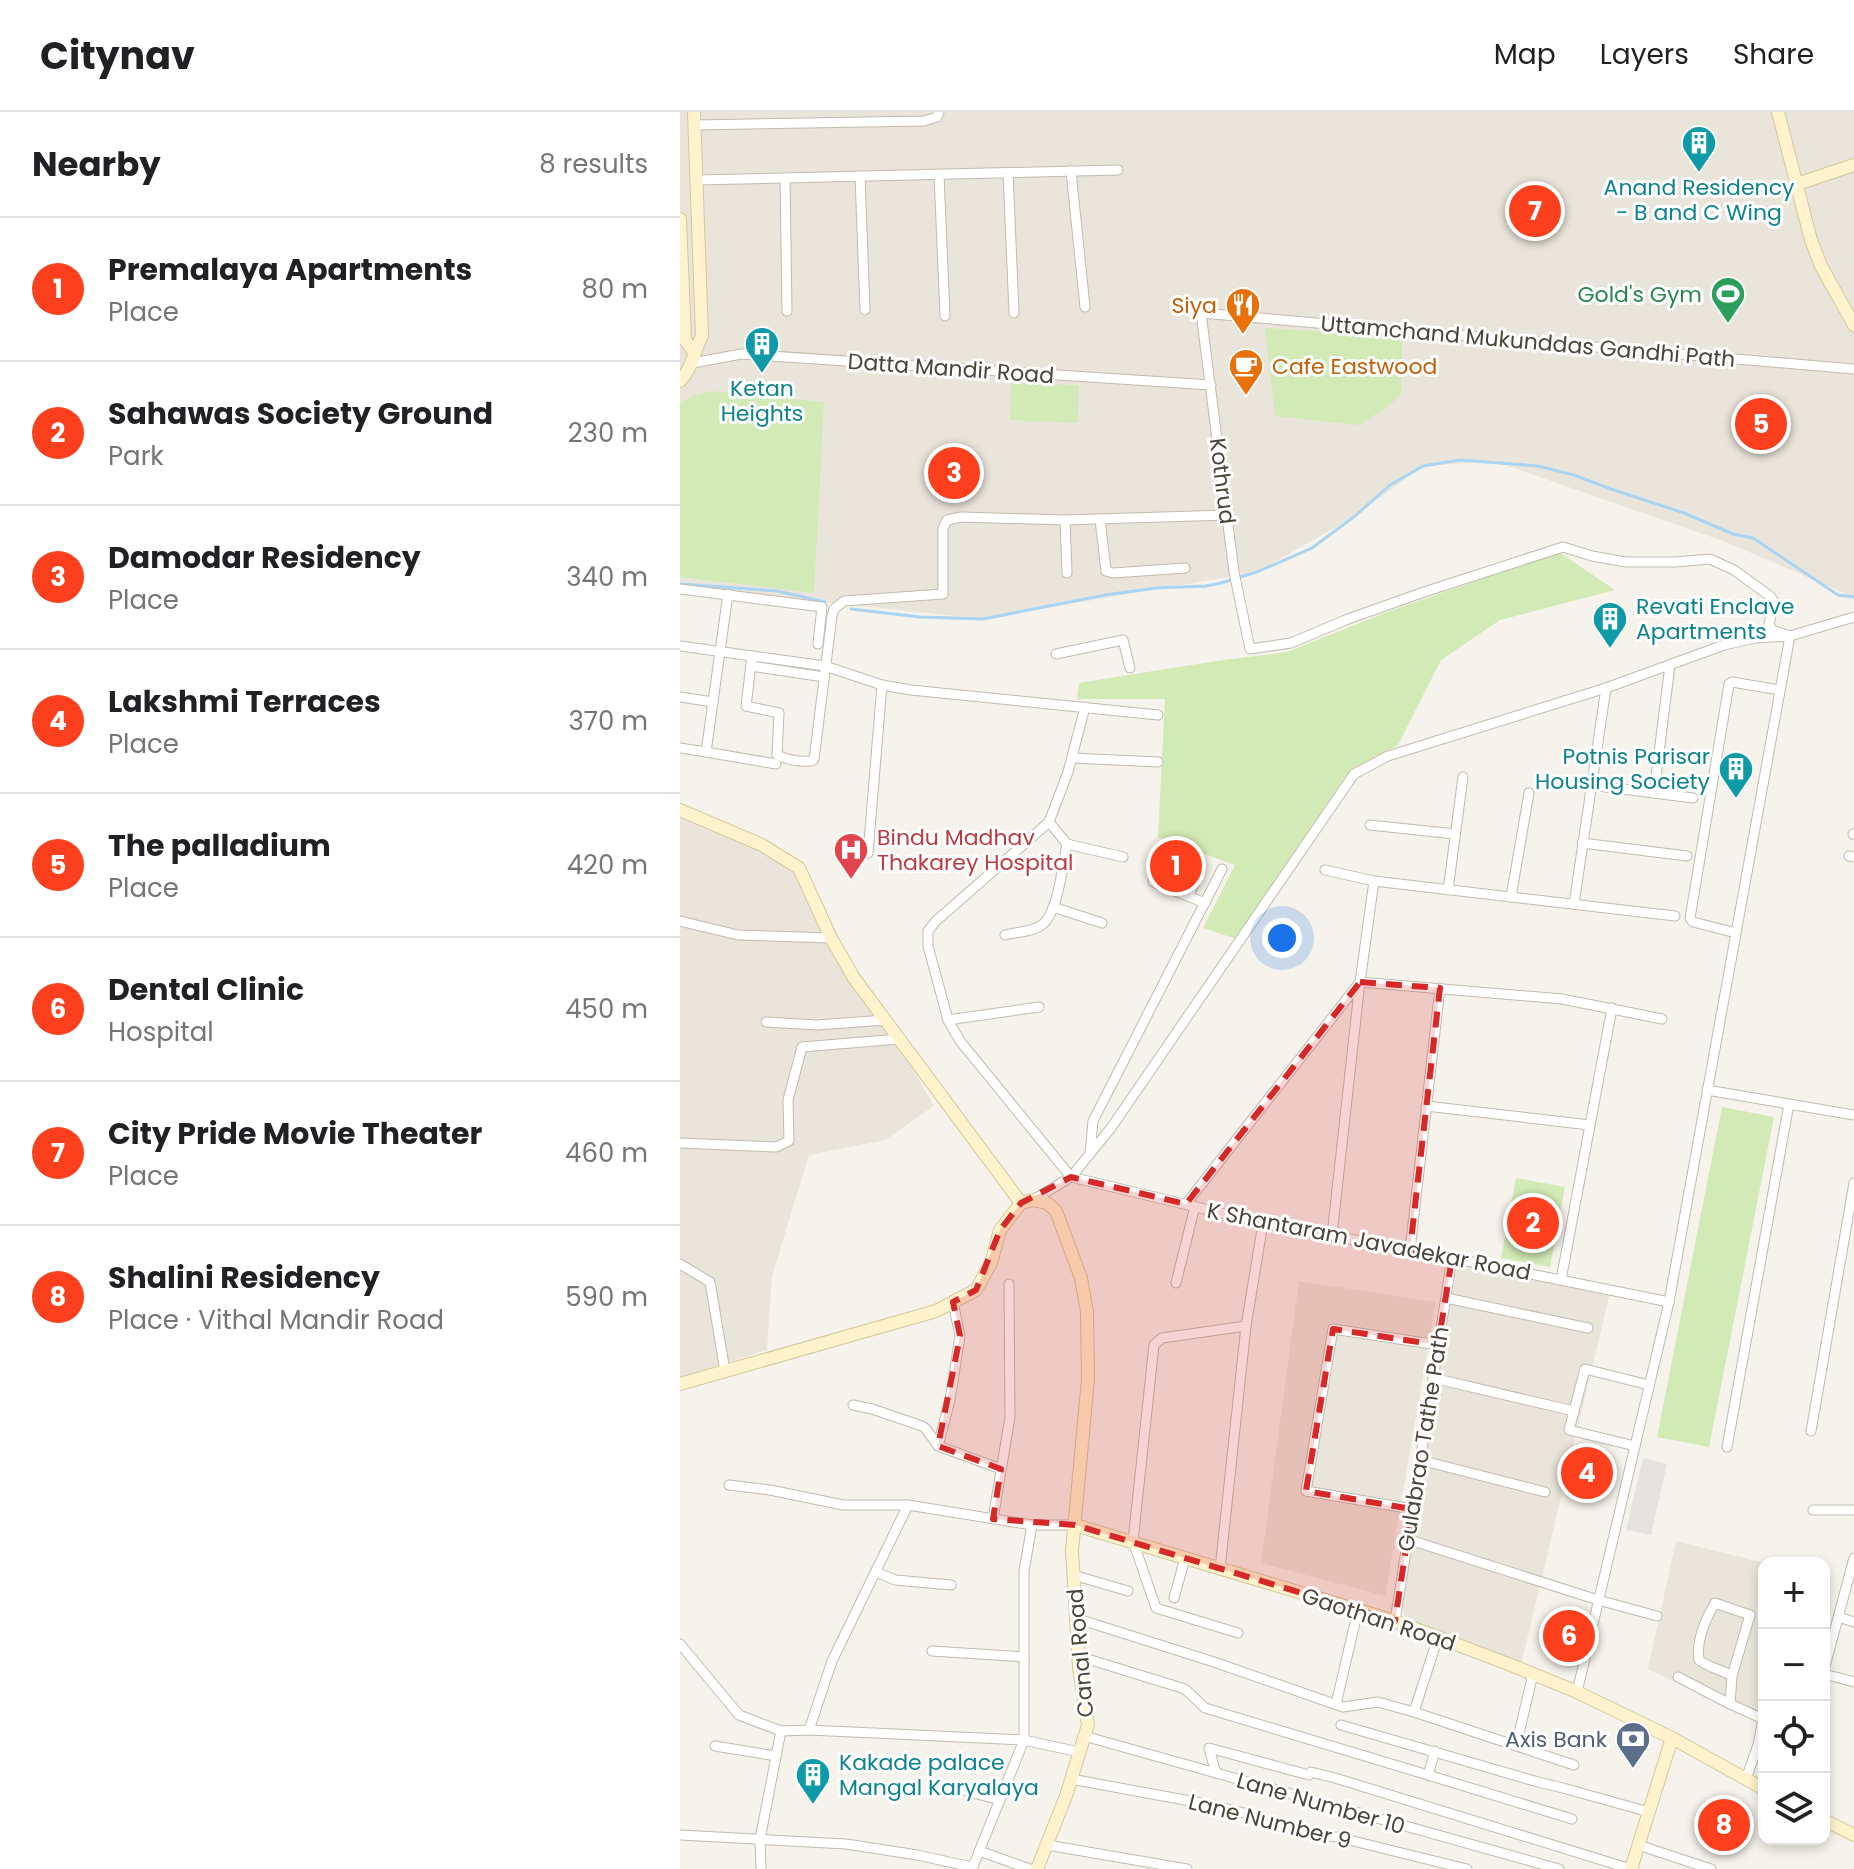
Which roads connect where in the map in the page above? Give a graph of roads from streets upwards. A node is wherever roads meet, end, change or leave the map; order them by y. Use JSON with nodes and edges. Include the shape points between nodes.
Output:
{"nodes":[{"id":1,"x":939,"y":112,"type":"edge"},
{"id":2,"x":1778,"y":112,"type":"edge"},
{"id":3,"x":694,"y":119,"type":"edge"},
{"id":4,"x":1854,"y":165,"type":"edge"},
{"id":5,"x":1118,"y":170,"type":"dead end"},
{"id":6,"x":1071,"y":171,"type":"junction"},
{"id":7,"x":1008,"y":173,"type":"junction"},
{"id":8,"x":939,"y":174,"type":"junction"},
{"id":9,"x":860,"y":176,"type":"junction"},
{"id":10,"x":785,"y":178,"type":"junction"},
{"id":11,"x":697,"y":180,"type":"junction"},
{"id":12,"x":1797,"y":184,"type":"junction"},
{"id":13,"x":680,"y":219,"type":"edge"},
{"id":14,"x":1085,"y":307,"type":"dead end"},
{"id":15,"x":865,"y":310,"type":"dead end"},
{"id":16,"x":787,"y":311,"type":"dead end"},
{"id":17,"x":1014,"y":313,"type":"dead end"},
{"id":18,"x":1201,"y":313,"type":"joint"},
{"id":19,"x":945,"y":316,"type":"dead end"},
{"id":20,"x":1854,"y":325,"type":"edge"},
{"id":21,"x":693,"y":358,"type":"junction"},
{"id":22,"x":1854,"y":369,"type":"edge"},
{"id":23,"x":680,"y":381,"type":"edge"},
{"id":24,"x":1211,"y":385,"type":"junction"},
{"id":25,"x":1227,"y":515,"type":"junction"},
{"id":26,"x":1100,"y":519,"type":"junction"},
{"id":27,"x":1065,"y":520,"type":"junction"},
{"id":28,"x":1185,"y":568,"type":"dead end"},
{"id":29,"x":1067,"y":573,"type":"dead end"},
{"id":30,"x":680,"y":589,"type":"edge"},
{"id":31,"x":728,"y":594,"type":"junction"},
{"id":32,"x":1854,"y":617,"type":"edge"},
{"id":33,"x":1790,"y":636,"type":"junction"},
{"id":34,"x":818,"y":644,"type":"dead end"},
{"id":35,"x":680,"y":646,"type":"edge"},
{"id":36,"x":721,"y":652,"type":"junction"},
{"id":37,"x":1056,"y":654,"type":"dead end"},
{"id":38,"x":752,"y":661,"type":"junction"},
{"id":39,"x":1670,"y":665,"type":"junction"},
{"id":40,"x":1130,"y":668,"type":"dead end"},
{"id":41,"x":824,"y":672,"type":"junction"},
{"id":42,"x":882,"y":685,"type":"junction"},
{"id":43,"x":1606,"y":688,"type":"junction"},
{"id":44,"x":1780,"y":690,"type":"junction"},
{"id":45,"x":680,"y":697,"type":"edge"},
{"id":46,"x":713,"y":702,"type":"junction"},
{"id":47,"x":1085,"y":707,"type":"junction"},
{"id":48,"x":1158,"y":715,"type":"dead end"},
{"id":49,"x":680,"y":748,"type":"edge"},
{"id":50,"x":706,"y":752,"type":"junction"},
{"id":51,"x":1072,"y":758,"type":"junction"},
{"id":52,"x":1158,"y":762,"type":"dead end"},
{"id":53,"x":776,"y":764,"type":"dead end"},
{"id":54,"x":1463,"y":777,"type":"dead end"},
{"id":55,"x":1591,"y":785,"type":"junction"},
{"id":56,"x":1529,"y":793,"type":"dead end"},
{"id":57,"x":1654,"y":793,"type":"junction"},
{"id":58,"x":1693,"y":798,"type":"dead end"},
{"id":59,"x":680,"y":810,"type":"edge"},
{"id":60,"x":1049,"y":822,"type":"junction"},
{"id":61,"x":1370,"y":825,"type":"dead end"},
{"id":62,"x":1455,"y":834,"type":"junction"},
{"id":63,"x":1582,"y":843,"type":"junction"},
{"id":64,"x":1067,"y":844,"type":"junction"},
{"id":65,"x":868,"y":853,"type":"dead end"},
{"id":66,"x":1687,"y":856,"type":"dead end"},
{"id":67,"x":1123,"y":857,"type":"dead end"},
{"id":68,"x":1222,"y":869,"type":"dead end"},
{"id":69,"x":1325,"y":870,"type":"dead end"},
{"id":70,"x":1200,"y":871,"type":"dead end"},
{"id":71,"x":1374,"y":881,"type":"junction"},
{"id":72,"x":1153,"y":882,"type":"dead end"},
{"id":73,"x":1448,"y":890,"type":"junction"},
{"id":74,"x":1189,"y":895,"type":"junction"},
{"id":75,"x":1511,"y":897,"type":"junction"},
{"id":76,"x":1205,"y":903,"type":"junction"},
{"id":77,"x":1574,"y":904,"type":"junction"},
{"id":78,"x":1053,"y":907,"type":"junction"},
{"id":79,"x":1675,"y":916,"type":"dead end"},
{"id":80,"x":680,"y":921,"type":"edge"},
{"id":81,"x":1102,"y":923,"type":"dead end"},
{"id":82,"x":1736,"y":933,"type":"junction"},
{"id":83,"x":1005,"y":935,"type":"dead end"},
{"id":84,"x":831,"y":938,"type":"junction"},
{"id":85,"x":1360,"y":982,"type":"junction"},
{"id":86,"x":1440,"y":988,"type":"junction"},
{"id":87,"x":1039,"y":1007,"type":"dead end"},
{"id":88,"x":1612,"y":1008,"type":"junction"},
{"id":89,"x":1662,"y":1019,"type":"dead end"},
{"id":90,"x":885,"y":1020,"type":"junction"},
{"id":91,"x":948,"y":1020,"type":"junction"},
{"id":92,"x":766,"y":1022,"type":"dead end"},
{"id":93,"x":899,"y":1039,"type":"junction"},
{"id":94,"x":1707,"y":1090,"type":"junction"},
{"id":95,"x":1789,"y":1104,"type":"junction"},
{"id":96,"x":1426,"y":1106,"type":"junction"},
{"id":97,"x":1854,"y":1115,"type":"edge"},
{"id":98,"x":1590,"y":1125,"type":"junction"},
{"id":99,"x":680,"y":1143,"type":"edge"},
{"id":100,"x":1090,"y":1154,"type":"junction"},
{"id":101,"x":1071,"y":1177,"type":"junction"},
{"id":102,"x":1854,"y":1183,"type":"edge"},
{"id":103,"x":1027,"y":1202,"type":"junction"},
{"id":104,"x":1190,"y":1205,"type":"junction"},
{"id":105,"x":1263,"y":1223,"type":"junction"},
{"id":106,"x":1332,"y":1235,"type":"junction"},
{"id":107,"x":1410,"y":1250,"type":"junction"},
{"id":108,"x":1452,"y":1258,"type":"junction"},
{"id":109,"x":680,"y":1264,"type":"edge"},
{"id":110,"x":1561,"y":1280,"type":"junction"},
{"id":111,"x":1176,"y":1283,"type":"dead end"},
{"id":112,"x":1009,"y":1284,"type":"dead end"},
{"id":113,"x":1446,"y":1298,"type":"junction"},
{"id":114,"x":953,"y":1302,"type":"junction"},
{"id":115,"x":1669,"y":1302,"type":"junction"},
{"id":116,"x":1246,"y":1326,"type":"junction"},
{"id":117,"x":1588,"y":1328,"type":"dead end"},
{"id":118,"x":1438,"y":1345,"type":"junction"},
{"id":119,"x":680,"y":1370,"type":"edge"},
{"id":120,"x":725,"y":1371,"type":"junction"},
{"id":121,"x":1433,"y":1378,"type":"junction"},
{"id":122,"x":682,"y":1384,"type":"edge"},
{"id":123,"x":1649,"y":1385,"type":"junction"},
{"id":124,"x":853,"y":1405,"type":"dead end"},
{"id":125,"x":1574,"y":1411,"type":"junction"},
{"id":126,"x":1811,"y":1431,"type":"dead end"},
{"id":127,"x":938,"y":1446,"type":"junction"},
{"id":128,"x":1635,"y":1446,"type":"junction"},
{"id":129,"x":1727,"y":1447,"type":"dead end"},
{"id":130,"x":1420,"y":1460,"type":"junction"},
{"id":131,"x":1001,"y":1469,"type":"junction"},
{"id":132,"x":729,"y":1485,"type":"dead end"},
{"id":133,"x":1545,"y":1492,"type":"dead end"},
{"id":134,"x":908,"y":1505,"type":"junction"},
{"id":135,"x":1412,"y":1509,"type":"junction"},
{"id":136,"x":1813,"y":1510,"type":"dead end"},
{"id":137,"x":1854,"y":1510,"type":"edge"},
{"id":138,"x":993,"y":1519,"type":"junction"},
{"id":139,"x":1032,"y":1525,"type":"junction"},
{"id":140,"x":1075,"y":1525,"type":"junction"},
{"id":141,"x":1407,"y":1539,"type":"junction"},
{"id":142,"x":1133,"y":1541,"type":"junction"},
{"id":143,"x":1185,"y":1558,"type":"junction"},
{"id":144,"x":1854,"y":1558,"type":"edge"},
{"id":145,"x":1220,"y":1569,"type":"junction"},
{"id":146,"x":876,"y":1572,"type":"junction"},
{"id":147,"x":1073,"y":1575,"type":"junction"},
{"id":148,"x":951,"y":1585,"type":"dead end"},
{"id":149,"x":1128,"y":1591,"type":"dead end"},
{"id":150,"x":1174,"y":1598,"type":"dead end"},
{"id":151,"x":1598,"y":1600,"type":"junction"},
{"id":152,"x":1358,"y":1610,"type":"junction"},
{"id":153,"x":1657,"y":1616,"type":"dead end"},
{"id":154,"x":1839,"y":1617,"type":"junction"},
{"id":155,"x":1075,"y":1618,"type":"junction"},
{"id":156,"x":1395,"y":1621,"type":"junction"},
{"id":157,"x":1854,"y":1622,"type":"edge"},
{"id":158,"x":1238,"y":1633,"type":"dead end"},
{"id":159,"x":1438,"y":1637,"type":"junction"},
{"id":160,"x":680,"y":1644,"type":"edge"},
{"id":161,"x":1830,"y":1650,"type":"edge"},
{"id":162,"x":932,"y":1651,"type":"dead end"},
{"id":163,"x":1078,"y":1656,"type":"junction"},
{"id":164,"x":1024,"y":1657,"type":"junction"},
{"id":165,"x":1533,"y":1674,"type":"junction"},
{"id":166,"x":1830,"y":1674,"type":"edge"},
{"id":167,"x":1732,"y":1676,"type":"junction"},
{"id":168,"x":1678,"y":1677,"type":"dead end"},
{"id":169,"x":1854,"y":1682,"type":"edge"},
{"id":170,"x":1577,"y":1692,"type":"junction"},
{"id":171,"x":1336,"y":1704,"type":"junction"},
{"id":172,"x":1730,"y":1704,"type":"junction"},
{"id":173,"x":1414,"y":1712,"type":"junction"},
{"id":174,"x":1341,"y":1725,"type":"dead end"},
{"id":175,"x":809,"y":1730,"type":"junction"},
{"id":176,"x":781,"y":1731,"type":"junction"},
{"id":177,"x":1084,"y":1736,"type":"junction"},
{"id":178,"x":1672,"y":1738,"type":"junction"},
{"id":179,"x":1024,"y":1740,"type":"junction"},
{"id":180,"x":715,"y":1746,"type":"dead end"},
{"id":181,"x":1516,"y":1746,"type":"junction"},
{"id":182,"x":1435,"y":1751,"type":"junction"},
{"id":183,"x":1079,"y":1752,"type":"junction"},
{"id":184,"x":776,"y":1756,"type":"junction"},
{"id":185,"x":1574,"y":1765,"type":"dead end"},
{"id":186,"x":1216,"y":1773,"type":"junction"},
{"id":187,"x":1428,"y":1775,"type":"junction"},
{"id":188,"x":1071,"y":1779,"type":"junction"},
{"id":189,"x":1746,"y":1779,"type":"junction"},
{"id":190,"x":947,"y":1786,"type":"dead end"},
{"id":191,"x":1758,"y":1786,"type":"edge"},
{"id":192,"x":1000,"y":1800,"type":"junction"},
{"id":193,"x":1649,"y":1812,"type":"junction"},
{"id":194,"x":1572,"y":1819,"type":"dead end"},
{"id":195,"x":1830,"y":1823,"type":"edge"},
{"id":196,"x":680,"y":1835,"type":"edge"},
{"id":197,"x":1854,"y":1835,"type":"edge"},
{"id":198,"x":760,"y":1839,"type":"junction"},
{"id":199,"x":1047,"y":1845,"type":"junction"},
{"id":200,"x":1638,"y":1845,"type":"junction"},
{"id":201,"x":979,"y":1851,"type":"junction"},
{"id":202,"x":972,"y":1868,"type":"edge"},
{"id":203,"x":761,"y":1869,"type":"edge"},
{"id":204,"x":1030,"y":1869,"type":"edge"},
{"id":205,"x":1037,"y":1869,"type":"edge"},
{"id":206,"x":1187,"y":1869,"type":"edge"},
{"id":207,"x":1467,"y":1869,"type":"edge"},
{"id":208,"x":1559,"y":1869,"type":"edge"},
{"id":209,"x":1631,"y":1869,"type":"edge"},
{"id":210,"x":1711,"y":1869,"type":"edge"}],
"edges":[{"from":1,"to":3,"type":"street","via":[[924,121]]},
{"from":2,"to":12,"type":"street"},
{"from":3,"to":11,"type":"street"},
{"from":4,"to":12,"type":"street"},
{"from":5,"to":6,"type":"street"},
{"from":6,"to":7,"type":"street"},
{"from":6,"to":14,"type":"street"},
{"from":7,"to":8,"type":"street"},
{"from":7,"to":17,"type":"street"},
{"from":8,"to":9,"type":"street"},
{"from":8,"to":19,"type":"street"},
{"from":9,"to":10,"type":"street"},
{"from":9,"to":15,"type":"street"},
{"from":10,"to":11,"type":"street"},
{"from":10,"to":16,"type":"street"},
{"from":11,"to":21,"type":"street","via":[[702,336]]},
{"from":12,"to":20,"type":"street","via":[[1821,266]]},
{"from":13,"to":21,"type":"street","via":[[685,340]]},
{"from":18,"to":22,"type":"street","name":"Uttamchand Mukunddas Gandhi Path"},
{"from":18,"to":24,"type":"street","name":"Kothrud"},
{"from":21,"to":23,"type":"street"},
{"from":21,"to":24,"type":"street","name":"Datta Mandir Road","via":[[741,354]]},
{"from":24,"to":25,"type":"street","name":"Kothrud"},
{"from":25,"to":26,"type":"street"},
{"from":25,"to":33,"type":"street","name":"Kothrud","via":[[1250,649],[1291,643],[1411,596],[1563,547],[1626,562],[1710,559],[1771,597],[1777,607],[1769,624]]},
{"from":26,"to":27,"type":"street"},
{"from":26,"to":28,"type":"street","via":[[1106,571]]},
{"from":27,"to":29,"type":"street"},
{"from":27,"to":41,"type":"street","via":[[947,520],[943,594],[844,601],[832,616]]},
{"from":30,"to":31,"type":"street"},
{"from":31,"to":34,"type":"street","via":[[822,607]]},
{"from":31,"to":36,"type":"street"},
{"from":32,"to":33,"type":"street"},
{"from":33,"to":39,"type":"street","via":[[1724,645]]},
{"from":33,"to":44,"type":"street"},
{"from":35,"to":36,"type":"street"},
{"from":36,"to":38,"type":"street"},
{"from":36,"to":46,"type":"street"},
{"from":37,"to":40,"type":"street","via":[[1123,640]]},
{"from":38,"to":41,"type":"street"},
{"from":38,"to":41,"type":"street","via":[[746,706],[779,713],[777,755],[803,762],[814,759]]},
{"from":39,"to":43,"type":"street"},
{"from":39,"to":57,"type":"street"},
{"from":41,"to":42,"type":"street"},
{"from":42,"to":47,"type":"street"},
{"from":42,"to":65,"type":"street"},
{"from":43,"to":55,"type":"street"},
{"from":43,"to":100,"type":"street","via":[[1388,756],[1354,774]]},
{"from":44,"to":82,"type":"street"},
{"from":44,"to":82,"type":"street","via":[[1730,682],[1719,736],[1690,918]]},
{"from":45,"to":46,"type":"street"},
{"from":46,"to":50,"type":"street"},
{"from":47,"to":48,"type":"street"},
{"from":47,"to":51,"type":"street"},
{"from":49,"to":50,"type":"street"},
{"from":50,"to":53,"type":"street"},
{"from":51,"to":52,"type":"street"},
{"from":51,"to":60,"type":"street"},
{"from":54,"to":62,"type":"street"},
{"from":55,"to":57,"type":"street"},
{"from":55,"to":63,"type":"street"},
{"from":56,"to":75,"type":"street"},
{"from":57,"to":58,"type":"street"},
{"from":59,"to":84,"type":"street","name":"Canal Road","via":[[762,845],[799,868]]},
{"from":60,"to":64,"type":"street"},
{"from":60,"to":91,"type":"street","via":[[928,931]]},
{"from":61,"to":62,"type":"street"},
{"from":62,"to":73,"type":"street"},
{"from":63,"to":66,"type":"street"},
{"from":63,"to":77,"type":"street"},
{"from":64,"to":67,"type":"street"},
{"from":64,"to":78,"type":"street"},
{"from":68,"to":76,"type":"street"},
{"from":69,"to":71,"type":"street"},
{"from":70,"to":74,"type":"street"},
{"from":71,"to":73,"type":"street"},
{"from":71,"to":85,"type":"street"},
{"from":72,"to":74,"type":"street"},
{"from":73,"to":75,"type":"street"},
{"from":74,"to":76,"type":"street"},
{"from":75,"to":77,"type":"street"},
{"from":76,"to":100,"type":"street","via":[[1093,1121]]},
{"from":77,"to":79,"type":"street"},
{"from":78,"to":81,"type":"street"},
{"from":78,"to":83,"type":"street","via":[[1043,924]]},
{"from":80,"to":84,"type":"street","via":[[738,935]]},
{"from":82,"to":94,"type":"street"},
{"from":84,"to":90,"type":"street","name":"Canal Road"},
{"from":85,"to":86,"type":"street"},
{"from":85,"to":104,"type":"street"},
{"from":85,"to":106,"type":"street"},
{"from":86,"to":88,"type":"street"},
{"from":86,"to":96,"type":"street"},
{"from":87,"to":91,"type":"street"},
{"from":88,"to":89,"type":"street"},
{"from":88,"to":98,"type":"street"},
{"from":90,"to":92,"type":"street"},
{"from":90,"to":93,"type":"street","name":"Canal Road"},
{"from":91,"to":101,"type":"street"},
{"from":93,"to":99,"type":"street","via":[[802,1047],[788,1100],[789,1141],[776,1147]]},
{"from":93,"to":103,"type":"street","name":"Canal Road"},
{"from":94,"to":95,"type":"street"},
{"from":94,"to":115,"type":"street"},
{"from":95,"to":97,"type":"street"},
{"from":95,"to":129,"type":"street"},
{"from":96,"to":98,"type":"street"},
{"from":96,"to":107,"type":"street"},
{"from":98,"to":110,"type":"street"},
{"from":100,"to":101,"type":"street"},
{"from":101,"to":103,"type":"street"},
{"from":101,"to":104,"type":"street","name":"K Shantaram Javadekar Road"},
{"from":102,"to":126,"type":"street"},
{"from":103,"to":114,"type":"street","via":[[1000,1230],[976,1290]]},
{"from":103,"to":140,"type":"street","name":"Canal Road","via":[[1047,1203],[1056,1211],[1081,1278],[1087,1312],[1088,1379]]},
{"from":104,"to":105,"type":"street","name":"K Shantaram Javadekar Road"},
{"from":104,"to":111,"type":"street"},
{"from":105,"to":106,"type":"street","name":"K Shantaram Javadekar Road"},
{"from":105,"to":116,"type":"street"},
{"from":106,"to":107,"type":"street","name":"K Shantaram Javadekar Road"},
{"from":107,"to":108,"type":"street","name":"K Shantaram Javadekar Road"},
{"from":108,"to":110,"type":"street","name":"K Shantaram Javadekar Road"},
{"from":108,"to":113,"type":"street","name":"Gulabrao Tathe Path"},
{"from":109,"to":120,"type":"street","via":[[710,1282]]},
{"from":110,"to":115,"type":"street","name":"K Shantaram Javadekar Road"},
{"from":112,"to":131,"type":"street","via":[[1010,1417]]},
{"from":113,"to":117,"type":"street"},
{"from":113,"to":118,"type":"street","name":"Gulabrao Tathe Path"},
{"from":114,"to":120,"type":"street"},
{"from":114,"to":127,"type":"street","via":[[960,1336]]},
{"from":115,"to":123,"type":"street"},
{"from":116,"to":142,"type":"street","via":[[1162,1338],[1154,1345]]},
{"from":116,"to":145,"type":"street"},
{"from":118,"to":121,"type":"street","name":"Gulabrao Tathe Path"},
{"from":118,"to":135,"type":"street","via":[[1333,1329],[1306,1491]]},
{"from":119,"to":122,"type":"street"},
{"from":120,"to":122,"type":"street"},
{"from":121,"to":125,"type":"street"},
{"from":121,"to":130,"type":"street","name":"Gulabrao Tathe Path"},
{"from":123,"to":125,"type":"street","via":[[1585,1369]]},
{"from":123,"to":128,"type":"street"},
{"from":124,"to":127,"type":"street","via":[[922,1426]]},
{"from":125,"to":128,"type":"street","via":[[1569,1430]]},
{"from":127,"to":131,"type":"street"},
{"from":128,"to":151,"type":"street"},
{"from":130,"to":133,"type":"street"},
{"from":130,"to":135,"type":"street","name":"Gulabrao Tathe Path"},
{"from":131,"to":138,"type":"street"},
{"from":132,"to":134,"type":"street","via":[[843,1505]]},
{"from":134,"to":138,"type":"street"},
{"from":134,"to":146,"type":"street"},
{"from":135,"to":141,"type":"street","name":"Gulabrao Tathe Path"},
{"from":136,"to":137,"type":"street"},
{"from":138,"to":139,"type":"street"},
{"from":139,"to":140,"type":"street"},
{"from":139,"to":164,"type":"street","via":[[1024,1571]]},
{"from":140,"to":142,"type":"street","name":"Gaothan Road"},
{"from":140,"to":147,"type":"street","name":"Canal Road"},
{"from":141,"to":151,"type":"street"},
{"from":141,"to":156,"type":"street","name":"Gulabrao Tathe Path"},
{"from":142,"to":143,"type":"street","name":"Gaothan Road"},
{"from":142,"to":158,"type":"street","via":[[1156,1608]]},
{"from":143,"to":145,"type":"street","name":"Gaothan Road"},
{"from":143,"to":150,"type":"street"},
{"from":144,"to":154,"type":"street"},
{"from":145,"to":152,"type":"street","name":"Gaothan Road"},
{"from":146,"to":148,"type":"street","via":[[895,1580]]},
{"from":146,"to":175,"type":"street","via":[[832,1661]]},
{"from":147,"to":149,"type":"street"},
{"from":147,"to":155,"type":"street","name":"Canal Road"},
{"from":151,"to":153,"type":"street"},
{"from":151,"to":170,"type":"street"},
{"from":152,"to":156,"type":"street","name":"Gaothan Road"},
{"from":152,"to":171,"type":"street"},
{"from":154,"to":157,"type":"street"},
{"from":154,"to":161,"type":"street"},
{"from":155,"to":163,"type":"street","name":"Canal Road"},
{"from":155,"to":171,"type":"street"},
{"from":156,"to":159,"type":"street","name":"Gaothan Road"},
{"from":159,"to":165,"type":"street","name":"Gaothan Road"},
{"from":159,"to":173,"type":"street"},
{"from":160,"to":176,"type":"street","via":[[739,1715]]},
{"from":162,"to":164,"type":"street"},
{"from":163,"to":177,"type":"street","name":"Canal Road","via":[[1088,1725]]},
{"from":163,"to":187,"type":"street","via":[[1185,1689],[1205,1708]]},
{"from":164,"to":179,"type":"street"},
{"from":165,"to":170,"type":"street","name":"Gaothan Road"},
{"from":165,"to":181,"type":"street"},
{"from":166,"to":169,"type":"street"},
{"from":167,"to":167,"type":"street","via":[[1699,1660],[1697,1647],[1715,1603],[1750,1615]]},
{"from":167,"to":172,"type":"street"},
{"from":168,"to":172,"type":"street"},
{"from":170,"to":178,"type":"street","name":"Gaothan Road"},
{"from":171,"to":173,"type":"street","via":[[1378,1702]]},
{"from":172,"to":189,"type":"street","via":[[1763,1719]]},
{"from":173,"to":181,"type":"street"},
{"from":174,"to":182,"type":"street"},
{"from":175,"to":176,"type":"street"},
{"from":175,"to":179,"type":"street"},
{"from":176,"to":184,"type":"street"},
{"from":177,"to":183,"type":"street","name":"Canal Road"},
{"from":177,"to":186,"type":"street","name":"Lane Number 10"},
{"from":178,"to":189,"type":"street","name":"Gaothan Road"},
{"from":178,"to":193,"type":"street"},
{"from":179,"to":183,"type":"street"},
{"from":179,"to":192,"type":"street"},
{"from":180,"to":184,"type":"street"},
{"from":181,"to":185,"type":"street"},
{"from":182,"to":187,"type":"street"},
{"from":182,"to":193,"type":"street"},
{"from":183,"to":188,"type":"street","name":"Canal Road"},
{"from":184,"to":198,"type":"street"},
{"from":186,"to":208,"type":"street","name":"Lane Number 10"},
{"from":186,"to":209,"type":"street","via":[[1209,1748],[1335,1778]]},
{"from":187,"to":194,"type":"street"},
{"from":188,"to":199,"type":"street","name":"Canal Road"},
{"from":188,"to":207,"type":"street","name":"Lane Number 9","via":[[1212,1805],[1265,1824]]},
{"from":189,"to":191,"type":"street","name":"Gaothan Road"},
{"from":190,"to":192,"type":"street"},
{"from":192,"to":201,"type":"street"},
{"from":193,"to":200,"type":"street"},
{"from":195,"to":197,"type":"street"},
{"from":196,"to":198,"type":"street"},
{"from":198,"to":202,"type":"street","via":[[846,1844]]},
{"from":198,"to":203,"type":"street"},
{"from":199,"to":205,"type":"street","name":"Canal Road"},
{"from":199,"to":206,"type":"street"},
{"from":200,"to":209,"type":"street"},
{"from":200,"to":210,"type":"street"},
{"from":201,"to":202,"type":"street"},
{"from":201,"to":204,"type":"street"}]}
